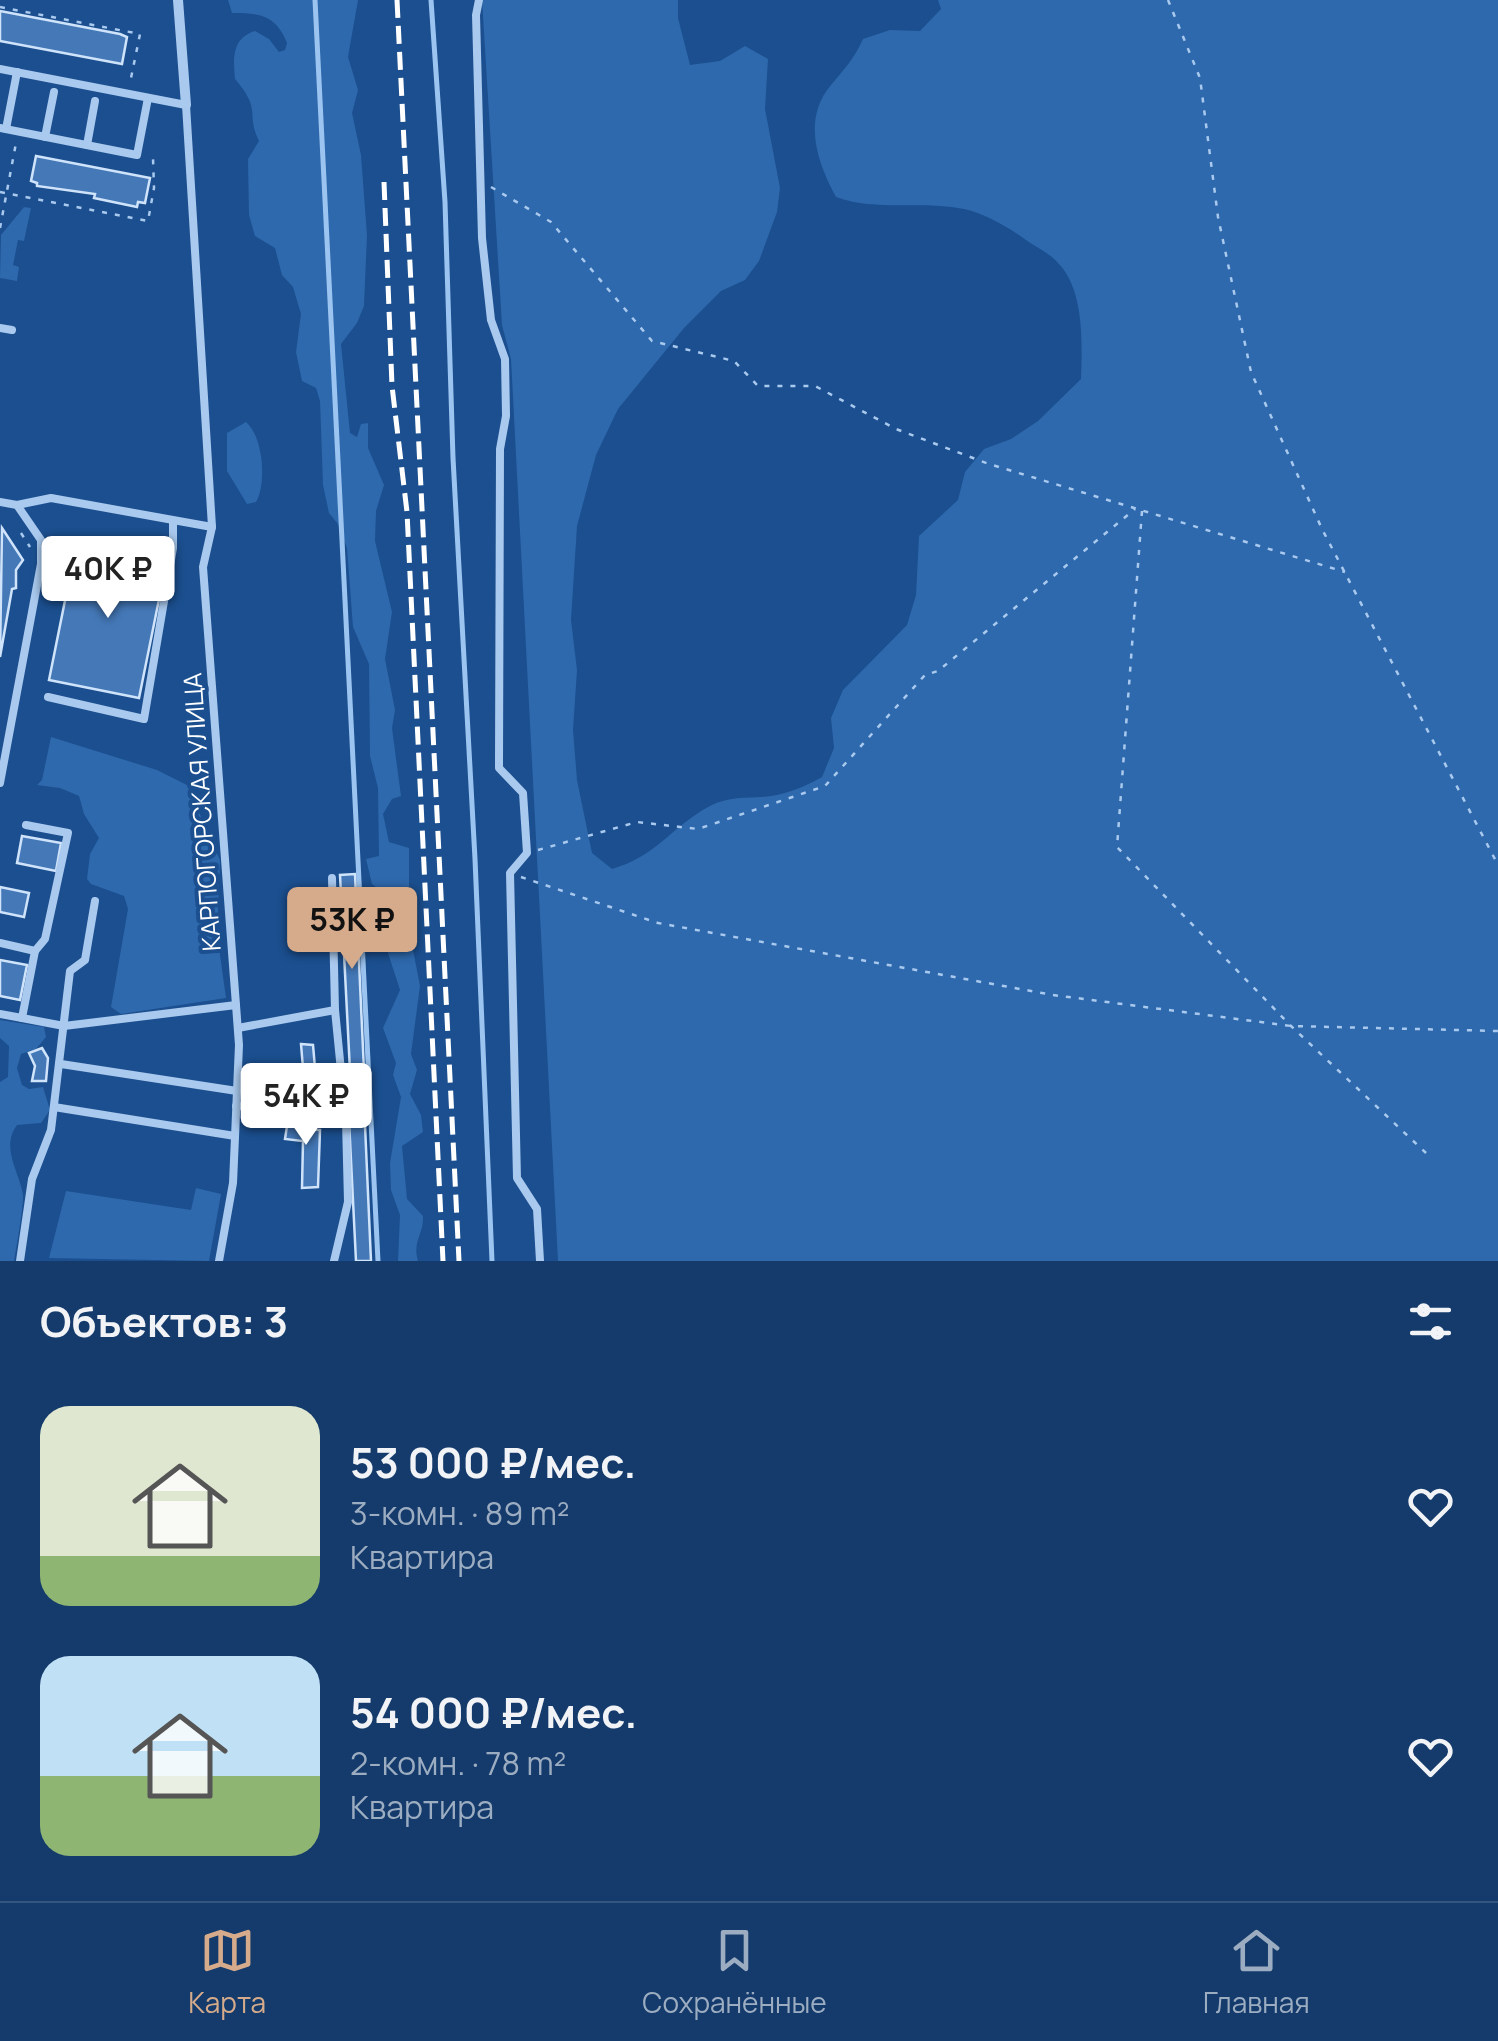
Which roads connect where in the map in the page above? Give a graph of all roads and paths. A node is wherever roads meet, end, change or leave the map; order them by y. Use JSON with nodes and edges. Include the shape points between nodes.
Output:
{"nodes":[{"id":1,"x":178,"y":0,"type":"edge"},
{"id":2,"x":479,"y":0,"type":"edge"},
{"id":3,"x":1168,"y":0,"type":"edge"},
{"id":4,"x":0,"y":7,"type":"edge"},
{"id":5,"x":0,"y":69,"type":"edge"},
{"id":6,"x":16,"y":72,"type":"junction"},
{"id":7,"x":54,"y":92,"type":"dead end"},
{"id":8,"x":128,"y":94,"type":"junction"},
{"id":9,"x":148,"y":98,"type":"junction"},
{"id":10,"x":95,"y":101,"type":"dead end"},
{"id":11,"x":186,"y":105,"type":"junction"},
{"id":12,"x":3,"y":129,"type":"edge"},
{"id":13,"x":18,"y":132,"type":"junction"},
{"id":14,"x":45,"y":137,"type":"junction"},
{"id":15,"x":87,"y":145,"type":"junction"},
{"id":16,"x":137,"y":154,"type":"junction"},
{"id":17,"x":481,"y":181,"type":"junction"},
{"id":18,"x":0,"y":192,"type":"edge"},
{"id":19,"x":6,"y":194,"type":"junction"},
{"id":20,"x":0,"y":228,"type":"edge"},
{"id":21,"x":0,"y":328,"type":"edge"},
{"id":22,"x":12,"y":330,"type":"dead end"},
{"id":23,"x":0,"y":502,"type":"edge"},
{"id":24,"x":17,"y":505,"type":"junction"},
{"id":25,"x":1136,"y":509,"type":"junction"},
{"id":26,"x":1142,"y":511,"type":"junction"},
{"id":27,"x":172,"y":521,"type":"junction"},
{"id":28,"x":212,"y":526,"type":"junction"},
{"id":29,"x":1344,"y":572,"type":"junction"},
{"id":30,"x":48,"y":697,"type":"dead end"},
{"id":31,"x":0,"y":783,"type":"edge"},
{"id":32,"x":26,"y":825,"type":"dead end"},
{"id":33,"x":527,"y":853,"type":"junction"},
{"id":34,"x":1498,"y":864,"type":"edge"},
{"id":35,"x":510,"y":873,"type":"junction"},
{"id":36,"x":332,"y":878,"type":"dead end"},
{"id":37,"x":95,"y":900,"type":"dead end"},
{"id":38,"x":0,"y":943,"type":"edge"},
{"id":39,"x":35,"y":951,"type":"junction"},
{"id":40,"x":236,"y":1006,"type":"junction"},
{"id":41,"x":335,"y":1010,"type":"junction"},
{"id":42,"x":0,"y":1014,"type":"edge"},
{"id":43,"x":22,"y":1018,"type":"junction"},
{"id":44,"x":64,"y":1026,"type":"junction"},
{"id":45,"x":1291,"y":1026,"type":"junction"},
{"id":46,"x":238,"y":1028,"type":"junction"},
{"id":47,"x":1498,"y":1030,"type":"edge"},
{"id":48,"x":61,"y":1064,"type":"junction"},
{"id":49,"x":237,"y":1091,"type":"junction"},
{"id":50,"x":236,"y":1106,"type":"junction"},
{"id":51,"x":54,"y":1107,"type":"junction"},
{"id":52,"x":346,"y":1122,"type":"junction"},
{"id":53,"x":235,"y":1136,"type":"junction"},
{"id":54,"x":1426,"y":1153,"type":"dead end"},
{"id":55,"x":20,"y":1261,"type":"edge"},
{"id":56,"x":218,"y":1261,"type":"edge"},
{"id":57,"x":334,"y":1261,"type":"edge"},
{"id":58,"x":540,"y":1261,"type":"edge"}],
"edges":[{"from":1,"to":11,"type":"street","name":"КАРПОГОРСКАЯ УЛИЦА"},
{"from":2,"to":17,"type":"lane"},
{"from":3,"to":29,"type":"path","via":[[1200,78],[1218,217],[1251,372]]},
{"from":4,"to":8,"type":"path","via":[[140,34]]},
{"from":5,"to":6,"type":"lane"},
{"from":6,"to":8,"type":"lane"},
{"from":6,"to":12,"type":"lane"},
{"from":7,"to":14,"type":"lane"},
{"from":8,"to":9,"type":"lane"},
{"from":9,"to":11,"type":"lane"},
{"from":9,"to":16,"type":"lane"},
{"from":10,"to":15,"type":"lane"},
{"from":11,"to":28,"type":"lane","name":"КАРПОГОРСКАЯ УЛИЦА"},
{"from":12,"to":13,"type":"lane"},
{"from":13,"to":14,"type":"lane"},
{"from":13,"to":19,"type":"path"},
{"from":14,"to":15,"type":"lane"},
{"from":15,"to":16,"type":"lane"},
{"from":16,"to":19,"type":"path","via":[[152,158],[148,221]]},
{"from":17,"to":25,"type":"path","via":[[550,222],[652,341],[734,361],[758,386],[815,386],[896,429]]},
{"from":17,"to":33,"type":"lane","via":[[491,320],[505,359],[499,768],[523,793]]},
{"from":18,"to":19,"type":"path"},
{"from":19,"to":20,"type":"path"},
{"from":21,"to":22,"type":"lane"},
{"from":23,"to":24,"type":"lane"},
{"from":24,"to":27,"type":"lane","via":[[51,498]]},
{"from":24,"to":31,"type":"lane","via":[[40,540],[41,564]]},
{"from":25,"to":26,"type":"path"},
{"from":25,"to":33,"type":"path","via":[[925,675],[825,786],[698,829],[638,822]]},
{"from":26,"to":29,"type":"path"},
{"from":26,"to":45,"type":"path","via":[[1118,848]]},
{"from":27,"to":28,"type":"lane"},
{"from":27,"to":30,"type":"lane","via":[[144,719]]},
{"from":28,"to":40,"type":"lane","name":"КАРПОГОРСКАЯ УЛИЦА","via":[[204,566]]},
{"from":29,"to":34,"type":"path"},
{"from":32,"to":39,"type":"lane","via":[[68,833],[46,939]]},
{"from":33,"to":35,"type":"lane"},
{"from":35,"to":45,"type":"path","via":[[658,923],[1053,995]]},
{"from":35,"to":58,"type":"lane","via":[[517,1178],[536,1209]]},
{"from":36,"to":41,"type":"lane"},
{"from":37,"to":44,"type":"lane","via":[[84,960],[70,971]]},
{"from":38,"to":39,"type":"lane"},
{"from":39,"to":43,"type":"lane"},
{"from":40,"to":44,"type":"lane"},
{"from":40,"to":46,"type":"lane","name":"КАРПОГОРСКАЯ УЛИЦА"},
{"from":41,"to":46,"type":"lane"},
{"from":41,"to":52,"type":"lane"},
{"from":42,"to":43,"type":"lane"},
{"from":43,"to":44,"type":"lane"},
{"from":44,"to":48,"type":"lane"},
{"from":45,"to":47,"type":"path"},
{"from":45,"to":54,"type":"path"},
{"from":46,"to":49,"type":"lane","name":"КАРПОГОРСКАЯ УЛИЦА"},
{"from":48,"to":49,"type":"lane"},
{"from":48,"to":51,"type":"lane"},
{"from":49,"to":50,"type":"lane","name":"КАРПОГОРСКАЯ УЛИЦА"},
{"from":50,"to":52,"type":"lane","via":[[315,1109]]},
{"from":50,"to":53,"type":"lane","name":"КАРПОГОРСКАЯ УЛИЦА"},
{"from":51,"to":53,"type":"lane"},
{"from":51,"to":55,"type":"lane","via":[[32,1179]]},
{"from":52,"to":57,"type":"lane","via":[[348,1202]]},
{"from":53,"to":56,"type":"lane","name":"КАРПОГОРСКАЯ УЛИЦА"}]}
